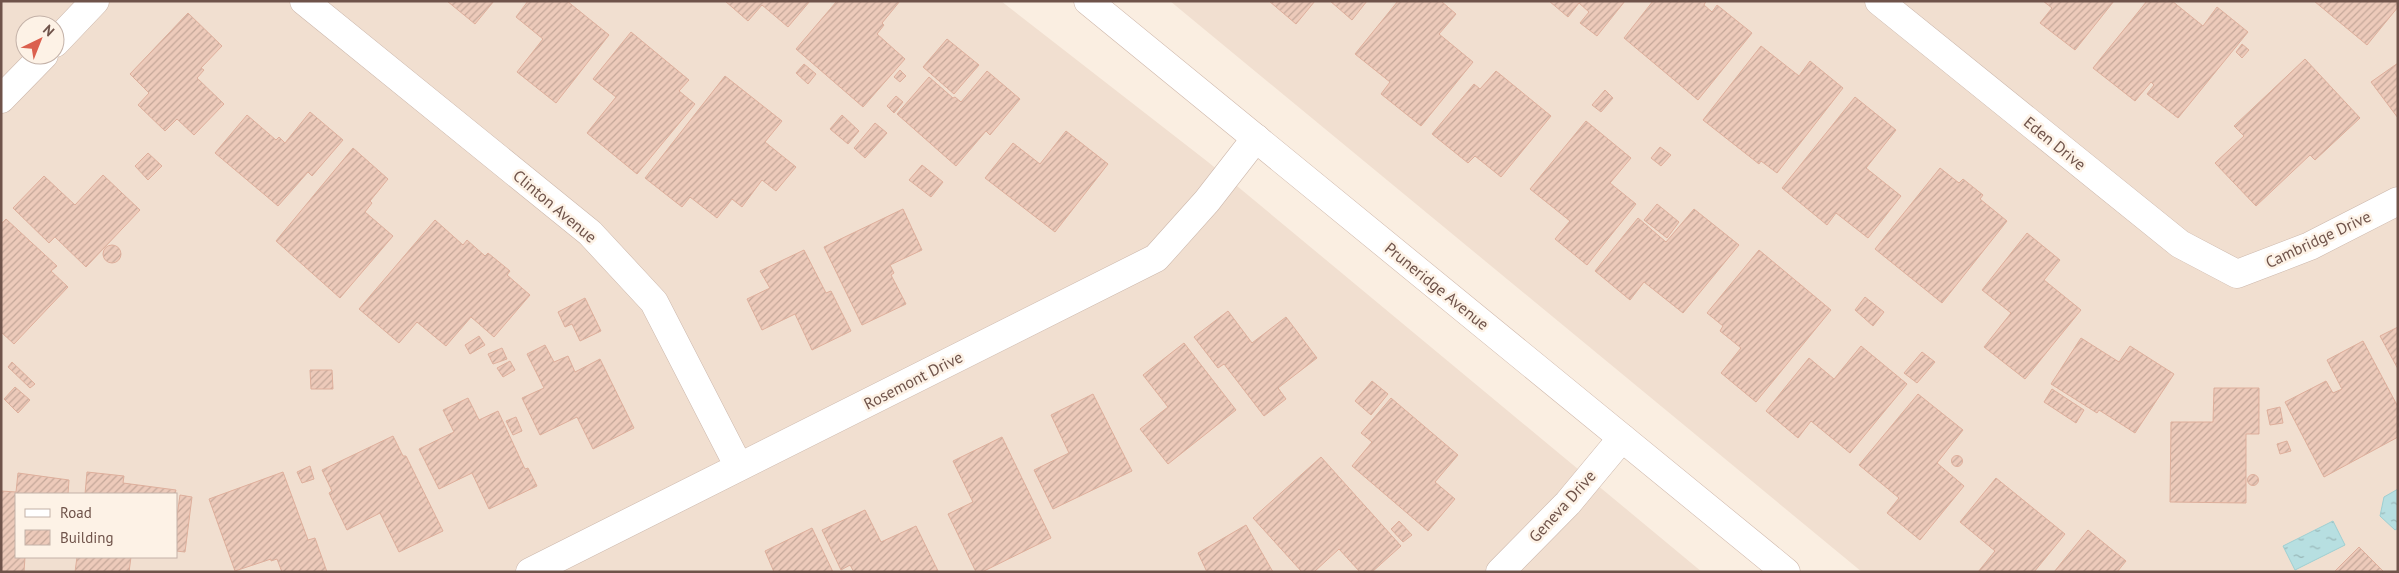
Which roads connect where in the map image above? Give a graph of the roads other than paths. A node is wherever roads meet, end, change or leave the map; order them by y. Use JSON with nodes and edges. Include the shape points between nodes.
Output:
{"nodes":[{"id":1,"x":95,"y":1,"type":"edge"},
{"id":2,"x":304,"y":1,"type":"edge"},
{"id":3,"x":1088,"y":1,"type":"edge"},
{"id":4,"x":1879,"y":1,"type":"edge"},
{"id":5,"x":65,"y":32,"type":"edge"},
{"id":6,"x":34,"y":65,"type":"edge"},
{"id":7,"x":1,"y":99,"type":"edge"},
{"id":8,"x":1256,"y":138,"type":"junction"},
{"id":9,"x":2398,"y":202,"type":"edge"},
{"id":10,"x":2237,"y":274,"type":"joint"},
{"id":11,"x":1622,"y":438,"type":"junction"},
{"id":12,"x":739,"y":467,"type":"junction"},
{"id":13,"x":530,"y":572,"type":"edge"},
{"id":14,"x":1500,"y":572,"type":"edge"},
{"id":15,"x":1786,"y":572,"type":"edge"}],
"edges":[{"from":1,"to":5,"type":"street"},
{"from":2,"to":12,"type":"street","name":"Clinton Avenue","via":[[590,232],[654,302]]},
{"from":3,"to":8,"type":"street","name":"Pruneridge Avenue"},
{"from":4,"to":10,"type":"street","name":"Eden Drive","via":[[2180,244]]},
{"from":6,"to":7,"type":"street"},
{"from":8,"to":11,"type":"street","name":"Pruneridge Avenue"},
{"from":8,"to":12,"type":"street","name":"Rosemont Drive","via":[[1207,201],[1156,258]]},
{"from":9,"to":10,"type":"street","name":"Cambridge Drive","via":[[2310,246]]},
{"from":11,"to":14,"type":"street","name":"Geneva Drive","via":[[1568,503]]},
{"from":11,"to":15,"type":"street","name":"Pruneridge Avenue"},
{"from":12,"to":13,"type":"street","name":"Rosemont Drive"}]}
